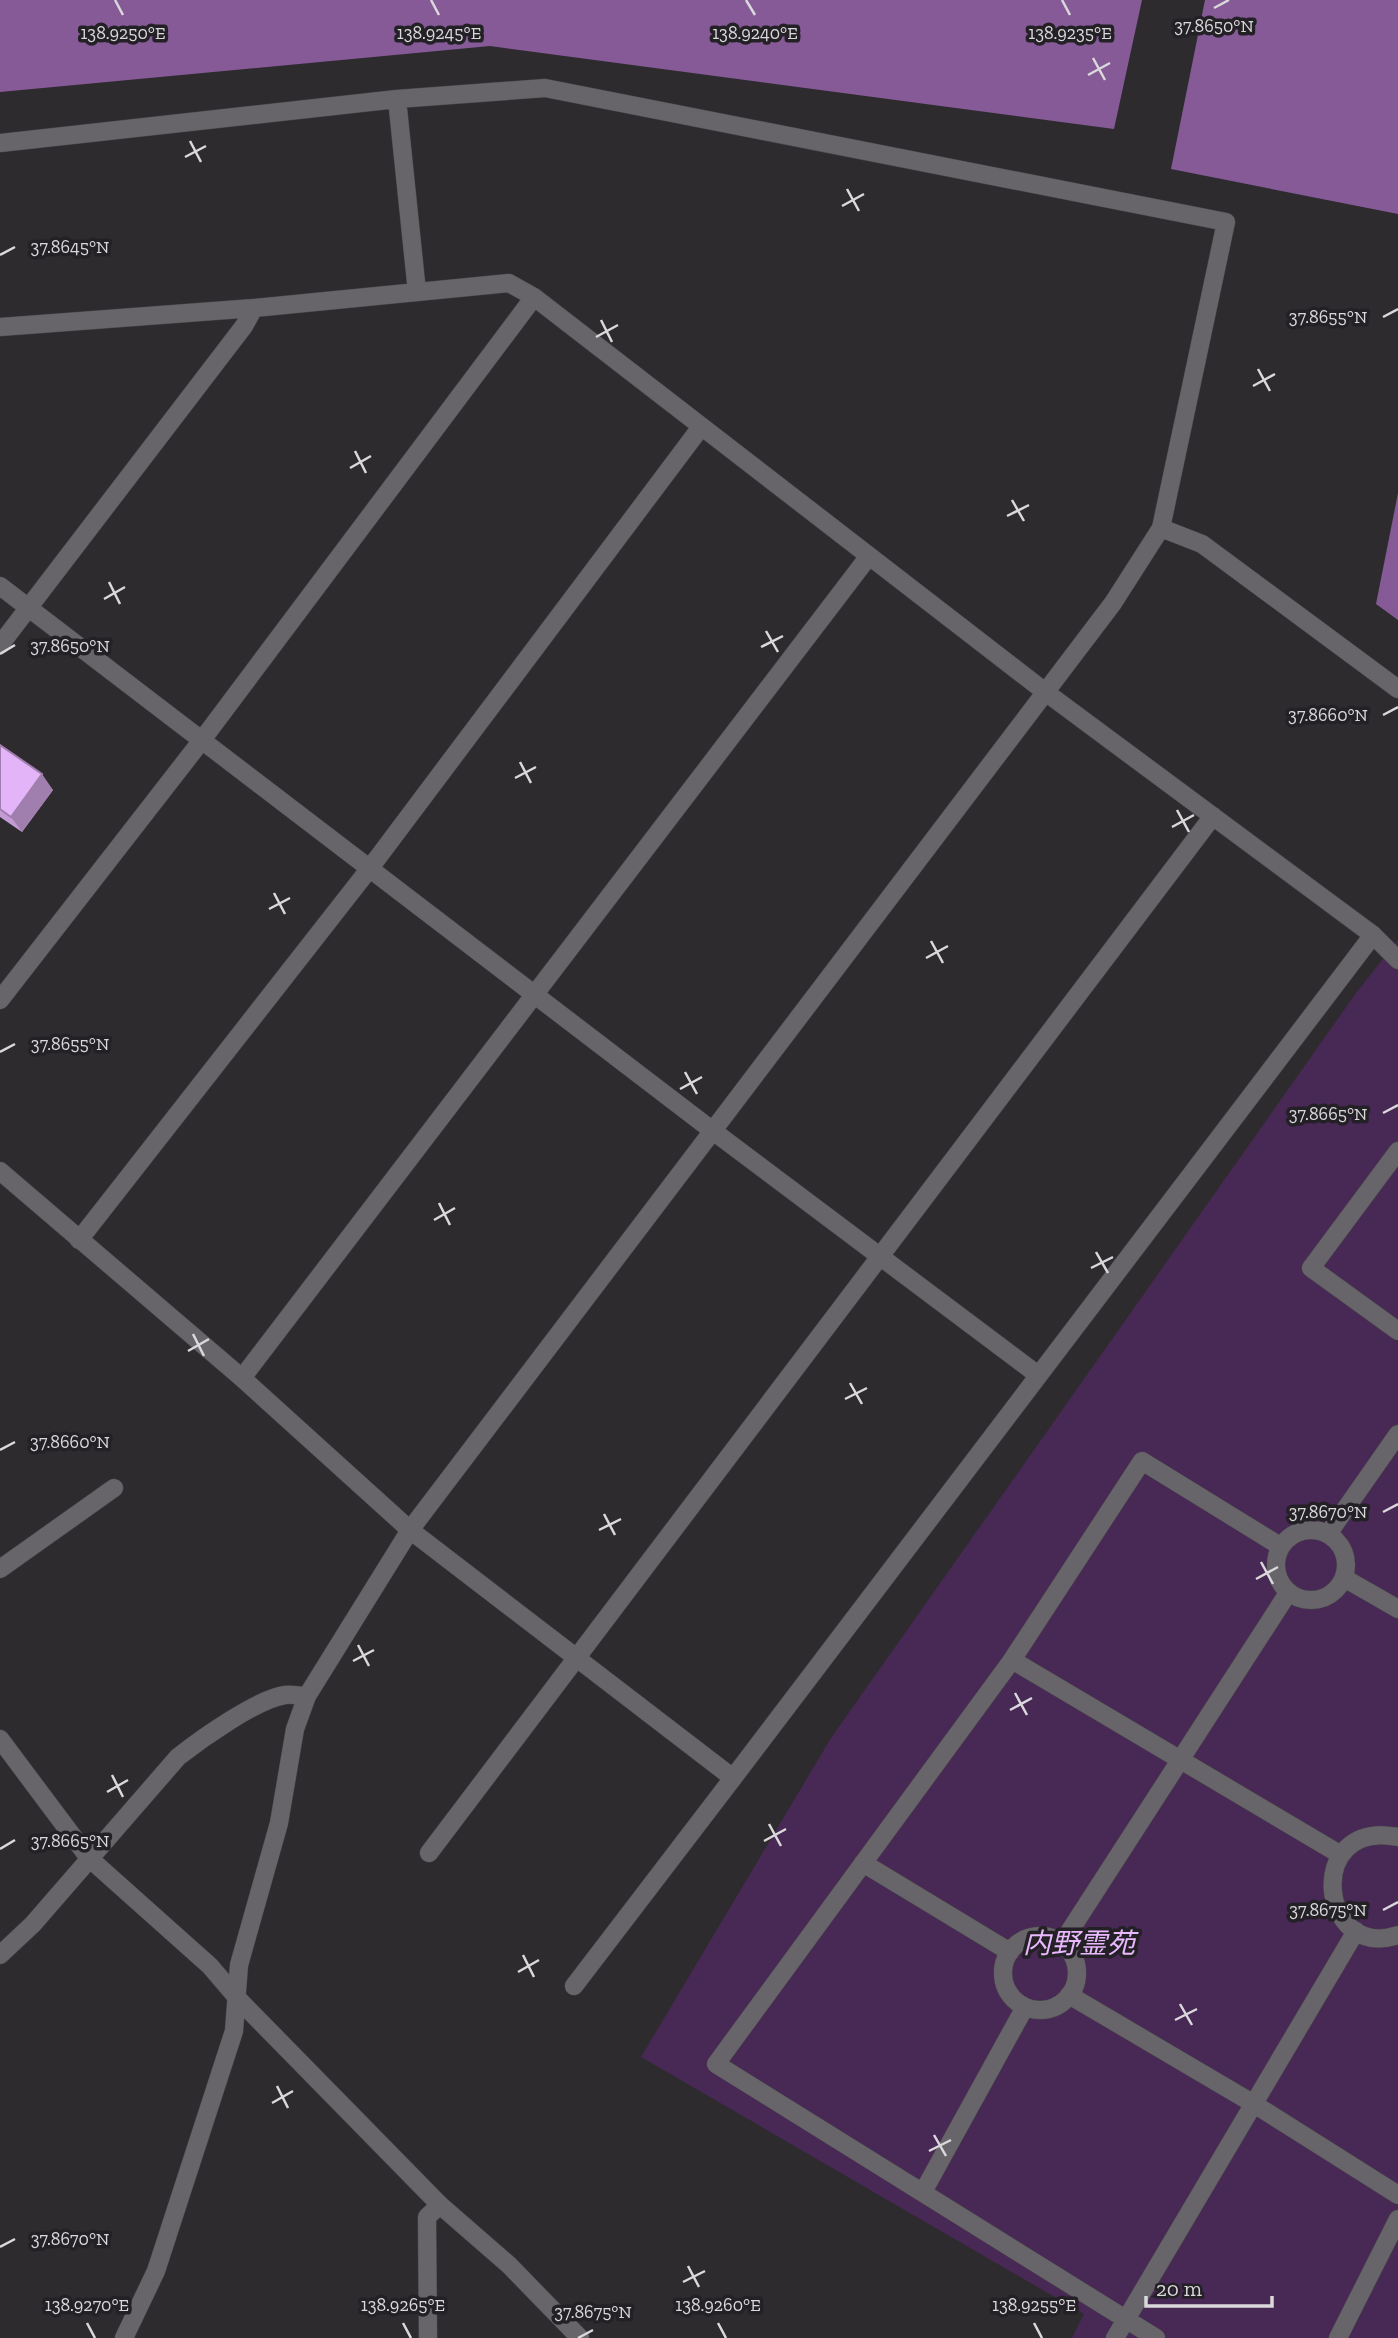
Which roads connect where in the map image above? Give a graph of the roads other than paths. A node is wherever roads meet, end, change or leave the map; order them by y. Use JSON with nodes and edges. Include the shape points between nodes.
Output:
{"nodes":[{"id":1,"x":397,"y":99,"type":"junction"},
{"id":2,"x":0,"y":142,"type":"edge"},
{"id":3,"x":417,"y":292,"type":"junction"},
{"id":4,"x":534,"y":297,"type":"junction"},
{"id":5,"x":254,"y":308,"type":"junction"},
{"id":6,"x":0,"y":327,"type":"edge"},
{"id":7,"x":701,"y":427,"type":"junction"},
{"id":8,"x":1161,"y":528,"type":"junction"},
{"id":9,"x":869,"y":556,"type":"junction"},
{"id":10,"x":0,"y":586,"type":"edge"},
{"id":11,"x":29,"y":607,"type":"junction"},
{"id":12,"x":0,"y":645,"type":"edge"},
{"id":13,"x":1398,"y":689,"type":"edge"},
{"id":14,"x":1044,"y":691,"type":"junction"},
{"id":15,"x":202,"y":740,"type":"junction"},
{"id":16,"x":1213,"y":816,"type":"junction"},
{"id":17,"x":370,"y":868,"type":"junction"},
{"id":18,"x":1373,"y":935,"type":"junction"},
{"id":19,"x":1398,"y":960,"type":"edge"},
{"id":20,"x":535,"y":993,"type":"junction"},
{"id":21,"x":0,"y":1000,"type":"edge"},
{"id":22,"x":713,"y":1131,"type":"junction"},
{"id":23,"x":1398,"y":1151,"type":"edge"},
{"id":24,"x":0,"y":1171,"type":"edge"},
{"id":25,"x":79,"y":1240,"type":"junction"},
{"id":26,"x":878,"y":1256,"type":"junction"},
{"id":27,"x":1398,"y":1331,"type":"edge"},
{"id":28,"x":1038,"y":1375,"type":"junction"},
{"id":29,"x":242,"y":1378,"type":"junction"},
{"id":30,"x":1398,"y":1434,"type":"edge"},
{"id":31,"x":114,"y":1488,"type":"dead end"},
{"id":32,"x":410,"y":1531,"type":"junction"},
{"id":33,"x":1328,"y":1534,"type":"junction"},
{"id":34,"x":1280,"y":1546,"type":"junction"},
{"id":35,"x":0,"y":1569,"type":"edge"},
{"id":36,"x":1344,"y":1578,"type":"junction"},
{"id":37,"x":1288,"y":1593,"type":"junction"},
{"id":38,"x":1398,"y":1609,"type":"edge"},
{"id":39,"x":577,"y":1658,"type":"junction"},
{"id":40,"x":1012,"y":1660,"type":"junction"},
{"id":41,"x":307,"y":1696,"type":"junction"},
{"id":42,"x":0,"y":1739,"type":"edge"},
{"id":43,"x":1179,"y":1759,"type":"junction"},
{"id":44,"x":733,"y":1779,"type":"junction"},
{"id":45,"x":1398,"y":1837,"type":"edge"},
{"id":46,"x":429,"y":1853,"type":"dead end"},
{"id":47,"x":1341,"y":1855,"type":"junction"},
{"id":48,"x":89,"y":1858,"type":"junction"},
{"id":49,"x":863,"y":1863,"type":"junction"},
{"id":50,"x":1356,"y":1931,"type":"junction"},
{"id":51,"x":1398,"y":1935,"type":"edge"},
{"id":52,"x":1062,"y":1943,"type":"junction"},
{"id":53,"x":1010,"y":1952,"type":"junction"},
{"id":54,"x":0,"y":1955,"type":"edge"},
{"id":55,"x":574,"y":1986,"type":"dead end"},
{"id":56,"x":1069,"y":1996,"type":"junction"},
{"id":57,"x":239,"y":2000,"type":"junction"},
{"id":58,"x":1025,"y":2007,"type":"junction"},
{"id":59,"x":1254,"y":2104,"type":"junction"},
{"id":60,"x":923,"y":2192,"type":"junction"},
{"id":61,"x":1398,"y":2195,"type":"edge"},
{"id":62,"x":440,"y":2205,"type":"junction"},
{"id":63,"x":1398,"y":2219,"type":"edge"},
{"id":64,"x":1127,"y":2319,"type":"junction"},
{"id":65,"x":124,"y":2338,"type":"edge"},
{"id":66,"x":428,"y":2338,"type":"edge"},
{"id":67,"x":580,"y":2338,"type":"edge"},
{"id":68,"x":1115,"y":2338,"type":"edge"},
{"id":69,"x":1156,"y":2338,"type":"edge"},
{"id":70,"x":1338,"y":2338,"type":"edge"}],
"edges":[{"from":1,"to":2,"type":"street"},
{"from":1,"to":3,"type":"street"},
{"from":1,"to":8,"type":"street","via":[[545,88],[1226,222]]},
{"from":3,"to":4,"type":"street","via":[[509,284]]},
{"from":3,"to":5,"type":"street"},
{"from":4,"to":7,"type":"street"},
{"from":4,"to":15,"type":"street"},
{"from":5,"to":6,"type":"street"},
{"from":5,"to":11,"type":"street"},
{"from":7,"to":9,"type":"street"},
{"from":7,"to":17,"type":"street"},
{"from":8,"to":13,"type":"street","via":[[1202,544]]},
{"from":8,"to":14,"type":"street","via":[[1113,603]]},
{"from":9,"to":14,"type":"street"},
{"from":9,"to":20,"type":"street"},
{"from":10,"to":11,"type":"street"},
{"from":11,"to":12,"type":"street"},
{"from":11,"to":15,"type":"street"},
{"from":14,"to":16,"type":"street"},
{"from":14,"to":22,"type":"street"},
{"from":15,"to":17,"type":"street"},
{"from":15,"to":21,"type":"street"},
{"from":16,"to":18,"type":"street"},
{"from":16,"to":26,"type":"street"},
{"from":17,"to":20,"type":"street"},
{"from":17,"to":25,"type":"street"},
{"from":18,"to":19,"type":"street"},
{"from":18,"to":28,"type":"street"},
{"from":20,"to":22,"type":"street"},
{"from":20,"to":29,"type":"street"},
{"from":22,"to":26,"type":"street"},
{"from":22,"to":32,"type":"street"},
{"from":23,"to":27,"type":"street","via":[[1311,1268]]},
{"from":24,"to":25,"type":"street"},
{"from":25,"to":29,"type":"street"},
{"from":26,"to":28,"type":"street"},
{"from":26,"to":39,"type":"street"},
{"from":28,"to":44,"type":"street"},
{"from":29,"to":32,"type":"street"},
{"from":30,"to":33,"type":"street"},
{"from":31,"to":35,"type":"street"},
{"from":32,"to":39,"type":"street"},
{"from":32,"to":41,"type":"street"},
{"from":33,"to":34,"type":"street","via":[[1297,1532]]},
{"from":33,"to":36,"type":"street","via":[[1346,1558]]},
{"from":34,"to":37,"type":"street","via":[[1275,1566]]},
{"from":34,"to":40,"type":"street","via":[[1142,1461]]},
{"from":36,"to":37,"type":"street","via":[[1326,1597],[1301,1599]]},
{"from":36,"to":38,"type":"street"},
{"from":37,"to":43,"type":"street"},
{"from":39,"to":44,"type":"street"},
{"from":39,"to":46,"type":"street"},
{"from":40,"to":43,"type":"street"},
{"from":40,"to":49,"type":"street"},
{"from":41,"to":48,"type":"street","via":[[270,1699],[200,1740],[178,1757]]},
{"from":41,"to":57,"type":"street","via":[[295,1729],[279,1823],[239,1965]]},
{"from":42,"to":48,"type":"street"},
{"from":43,"to":47,"type":"street"},
{"from":43,"to":52,"type":"street"},
{"from":44,"to":55,"type":"street"},
{"from":45,"to":47,"type":"street","via":[[1368,1836]]},
{"from":47,"to":50,"type":"street","via":[[1331,1886],[1333,1903]]},
{"from":48,"to":54,"type":"street"},
{"from":48,"to":57,"type":"street","via":[[210,1966]]},
{"from":49,"to":53,"type":"street"},
{"from":49,"to":60,"type":"street","via":[[716,2064]]},
{"from":50,"to":51,"type":"street","via":[[1373,1937]]},
{"from":50,"to":59,"type":"street"},
{"from":52,"to":53,"type":"street","via":[[1035,1937]]},
{"from":52,"to":56,"type":"street","via":[[1077,1968]]},
{"from":53,"to":58,"type":"street","via":[[1004,1980],[1009,1994]]},
{"from":56,"to":58,"type":"street","via":[[1046,2010]]},
{"from":56,"to":59,"type":"street"},
{"from":57,"to":62,"type":"street"},
{"from":57,"to":65,"type":"street","via":[[234,2031],[174,2219],[156,2271]]},
{"from":58,"to":60,"type":"street"},
{"from":59,"to":61,"type":"street"},
{"from":59,"to":64,"type":"street"},
{"from":60,"to":64,"type":"street"},
{"from":62,"to":66,"type":"street","via":[[427,2217]]},
{"from":62,"to":67,"type":"street","via":[[509,2265]]},
{"from":63,"to":70,"type":"street"},
{"from":64,"to":68,"type":"street"},
{"from":64,"to":69,"type":"street"}]}
